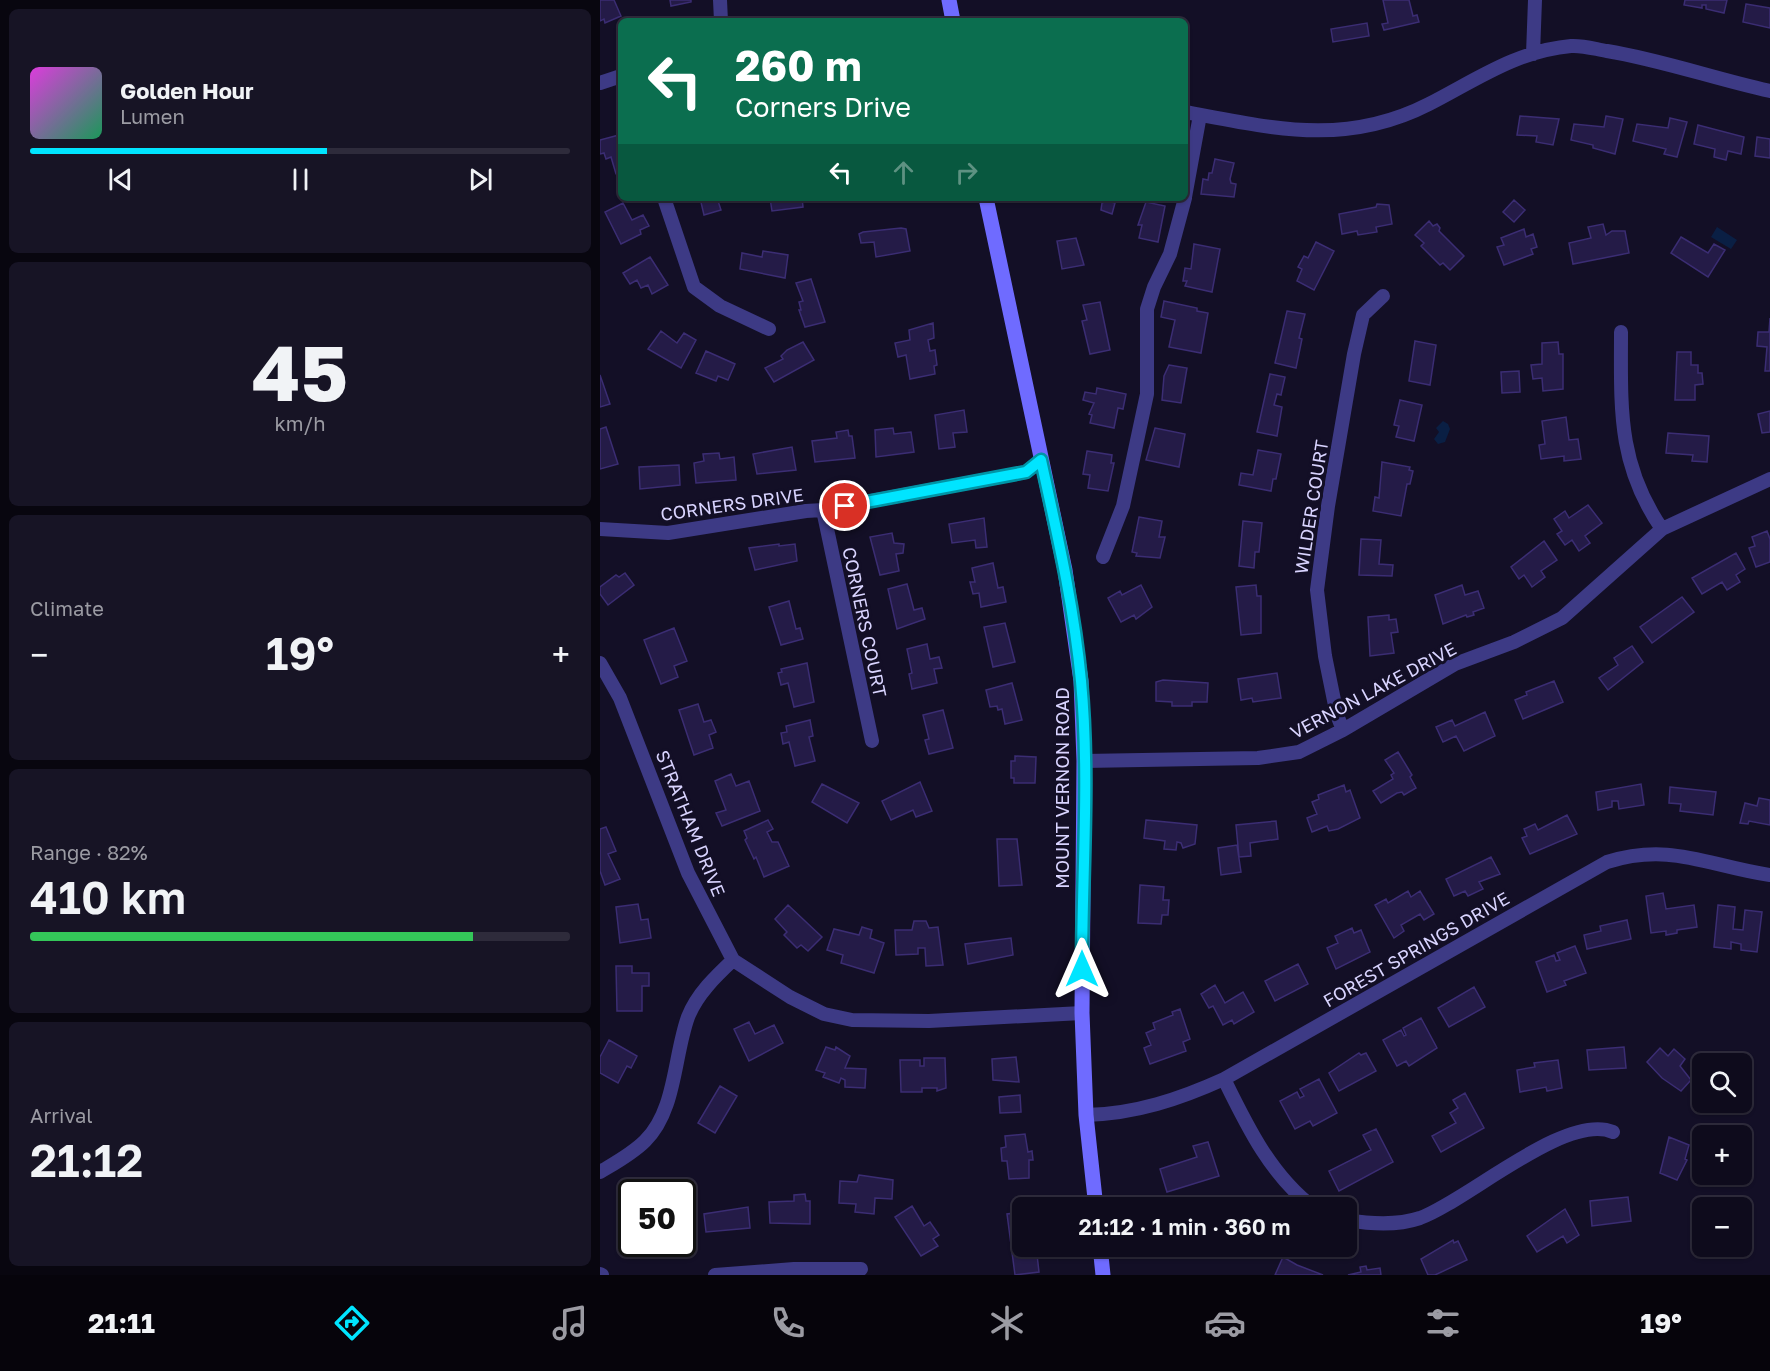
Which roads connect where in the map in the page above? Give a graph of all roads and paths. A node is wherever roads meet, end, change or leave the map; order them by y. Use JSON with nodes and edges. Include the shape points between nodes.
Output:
{"nodes":[{"id":1,"x":720,"y":0,"type":"edge"},
{"id":2,"x":949,"y":0,"type":"edge"},
{"id":3,"x":1535,"y":0,"type":"edge"},
{"id":4,"x":721,"y":18,"type":"edge"},
{"id":5,"x":952,"y":18,"type":"edge"},
{"id":6,"x":1533,"y":54,"type":"junction"},
{"id":7,"x":618,"y":77,"type":"edge"},
{"id":8,"x":600,"y":84,"type":"edge"},
{"id":9,"x":1770,"y":91,"type":"edge"},
{"id":10,"x":1188,"y":113,"type":"edge"},
{"id":11,"x":1200,"y":115,"type":"junction"},
{"id":12,"x":1188,"y":181,"type":"edge"},
{"id":13,"x":665,"y":201,"type":"edge"},
{"id":14,"x":987,"y":201,"type":"edge"},
{"id":15,"x":1184,"y":201,"type":"edge"},
{"id":16,"x":1383,"y":296,"type":"dead end"},
{"id":17,"x":768,"y":328,"type":"dead end"},
{"id":18,"x":1621,"y":332,"type":"dead end"},
{"id":19,"x":1041,"y":460,"type":"junction"},
{"id":20,"x":1770,"y":478,"type":"edge"},
{"id":21,"x":824,"y":510,"type":"junction"},
{"id":22,"x":600,"y":529,"type":"edge"},
{"id":23,"x":1662,"y":529,"type":"junction"},
{"id":24,"x":1102,"y":557,"type":"dead end"},
{"id":25,"x":600,"y":663,"type":"edge"},
{"id":26,"x":1343,"y":730,"type":"junction"},
{"id":27,"x":872,"y":741,"type":"dead end"},
{"id":28,"x":1084,"y":761,"type":"junction"},
{"id":29,"x":1770,"y":875,"type":"edge"},
{"id":30,"x":733,"y":960,"type":"junction"},
{"id":31,"x":1082,"y":1013,"type":"junction"},
{"id":32,"x":1224,"y":1080,"type":"junction"},
{"id":33,"x":1086,"y":1115,"type":"junction"},
{"id":34,"x":1613,"y":1132,"type":"dead end"},
{"id":35,"x":600,"y":1172,"type":"edge"},
{"id":36,"x":1095,"y":1197,"type":"edge"},
{"id":37,"x":1300,"y":1197,"type":"edge"},
{"id":38,"x":1357,"y":1221,"type":"edge"},
{"id":39,"x":1101,"y":1257,"type":"edge"},
{"id":40,"x":861,"y":1269,"type":"dead end"},
{"id":41,"x":716,"y":1275,"type":"edge"},
{"id":42,"x":1103,"y":1275,"type":"edge"}],
"edges":[{"from":1,"to":4,"type":"street"},
{"from":2,"to":5,"type":"main road"},
{"from":3,"to":6,"type":"street"},
{"from":6,"to":9,"type":"street","via":[[1575,46],[1639,56]]},
{"from":6,"to":11,"type":"street","via":[[1504,63],[1428,105],[1378,123],[1340,131],[1287,131]]},
{"from":7,"to":8,"type":"street"},
{"from":10,"to":11,"type":"street"},
{"from":11,"to":12,"type":"street"},
{"from":13,"to":17,"type":"street","via":[[694,287],[720,306]]},
{"from":14,"to":19,"type":"main road","name":"MOUNT VERNON ROAD"},
{"from":15,"to":24,"type":"street","via":[[1170,254],[1147,309],[1147,394],[1123,506]]},
{"from":16,"to":26,"type":"street","name":"WILDER COURT","via":[[1363,315],[1354,354],[1317,590],[1325,656]]},
{"from":18,"to":23,"type":"street","via":[[1625,445],[1632,469]]},
{"from":19,"to":21,"type":"street","name":"CORNERS DRIVE","via":[[1026,472]]},
{"from":19,"to":28,"type":"main road","name":"MOUNT VERNON ROAD","via":[[1069,592],[1081,681]]},
{"from":20,"to":23,"type":"street","name":"VERNON LAKE DRIVE"},
{"from":21,"to":22,"type":"street","name":"CORNERS DRIVE","via":[[668,533]]},
{"from":21,"to":27,"type":"street","name":"CORNERS COURT"},
{"from":23,"to":26,"type":"street","name":"VERNON LAKE DRIVE","via":[[1562,618],[1514,642],[1455,664]]},
{"from":25,"to":30,"type":"street","name":"STRATHAM DRIVE","via":[[620,698],[688,873]]},
{"from":26,"to":28,"type":"street","name":"VERNON LAKE DRIVE","via":[[1299,752],[1258,758]]},
{"from":28,"to":31,"type":"main road","name":"MOUNT VERNON ROAD"},
{"from":29,"to":32,"type":"street","name":"FOREST SPRINGS DRIVE","via":[[1672,853],[1629,855],[1607,862]]},
{"from":30,"to":31,"type":"street","name":"STRATHAM DRIVE","via":[[790,997],[824,1014],[852,1020],[929,1021]]},
{"from":30,"to":35,"type":"street","via":[[712,980],[689,1015],[674,1080],[657,1126],[646,1141]]},
{"from":31,"to":33,"type":"main road","name":"MOUNT VERNON ROAD"},
{"from":32,"to":33,"type":"street","name":"FOREST SPRINGS DRIVE","via":[[1163,1103],[1119,1113]]},
{"from":32,"to":37,"type":"street","via":[[1268,1160]]},
{"from":33,"to":36,"type":"main road","name":"MOUNT VERNON ROAD"},
{"from":34,"to":38,"type":"street","via":[[1602,1127],[1570,1133],[1420,1218],[1392,1224]]},
{"from":39,"to":42,"type":"main road"},
{"from":40,"to":41,"type":"street"}]}
